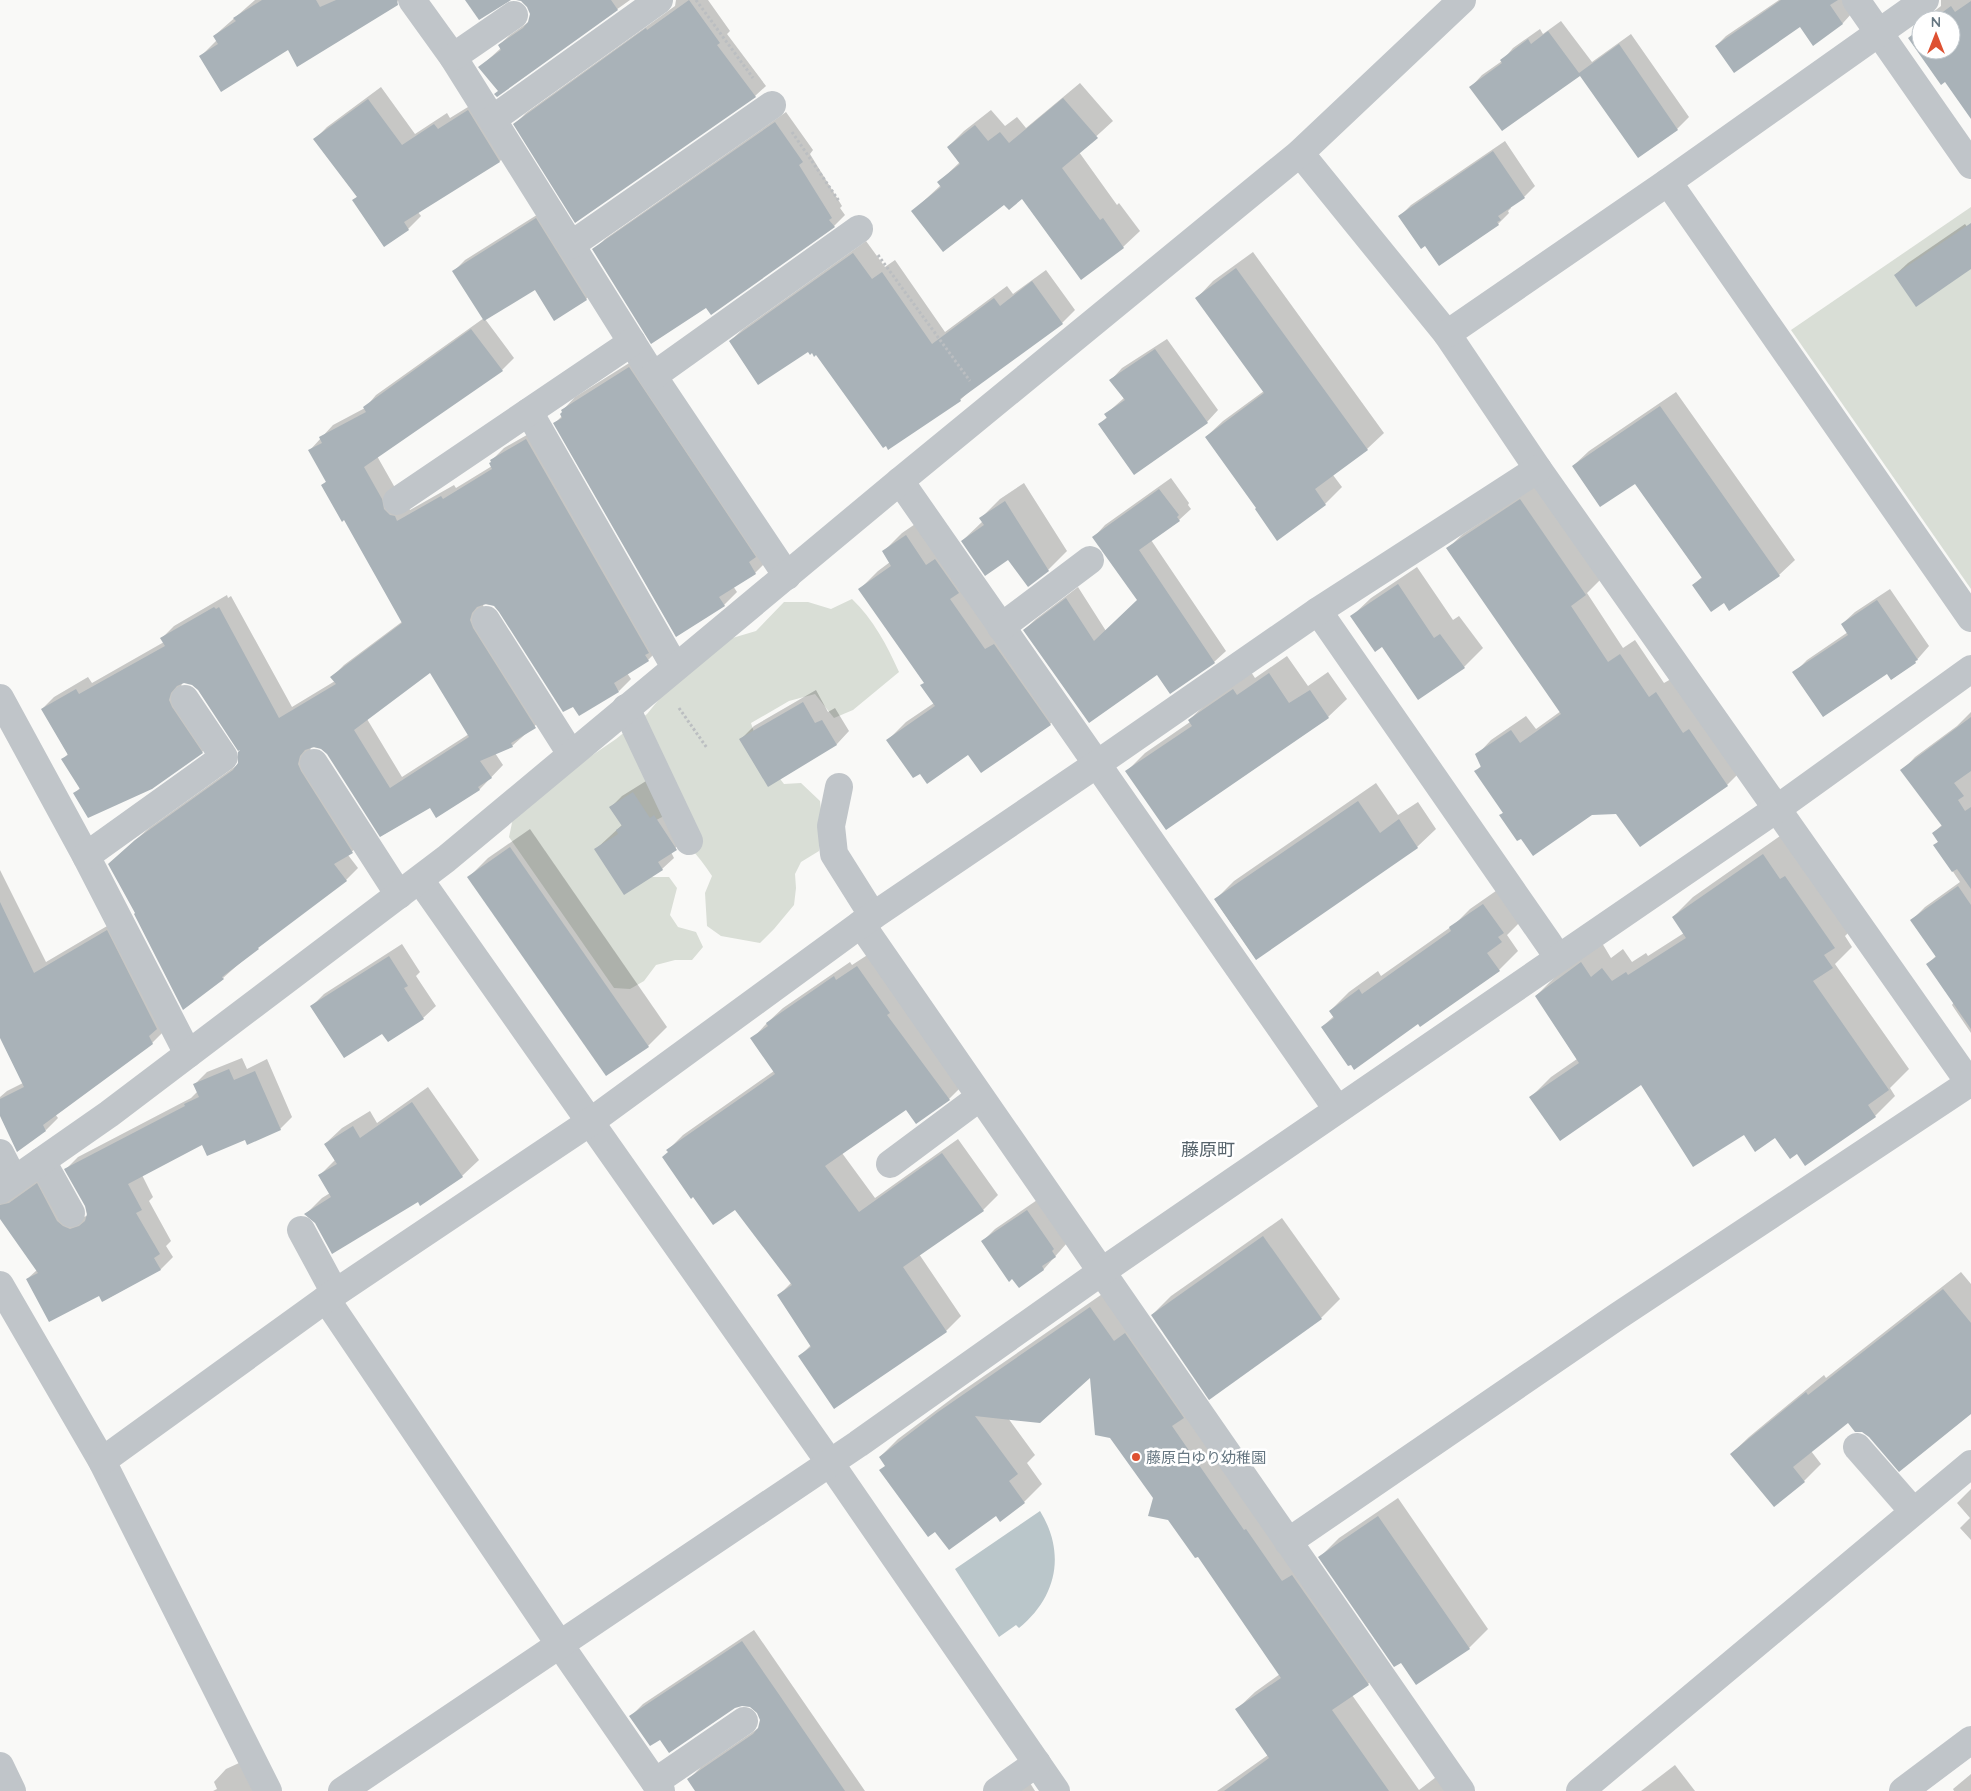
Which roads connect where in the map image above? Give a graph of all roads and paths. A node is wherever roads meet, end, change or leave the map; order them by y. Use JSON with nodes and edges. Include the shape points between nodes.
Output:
{"nodes":[{"id":1,"x":412,"y":0,"type":"edge"},
{"id":2,"x":659,"y":0,"type":"edge"},
{"id":3,"x":1462,"y":0,"type":"edge"},
{"id":4,"x":1856,"y":0,"type":"edge"},
{"id":5,"x":1925,"y":0,"type":"edge"},
{"id":6,"x":514,"y":15,"type":"dead end"},
{"id":7,"x":1879,"y":33,"type":"junction"},
{"id":8,"x":453,"y":57,"type":"junction"},
{"id":9,"x":772,"y":105,"type":"dead end"},
{"id":10,"x":492,"y":120,"type":"junction"},
{"id":11,"x":1300,"y":153,"type":"junction"},
{"id":12,"x":1971,"y":165,"type":"edge"},
{"id":13,"x":1668,"y":182,"type":"junction"},
{"id":14,"x":859,"y":229,"type":"dead end"},
{"id":15,"x":571,"y":246,"type":"junction"},
{"id":16,"x":1448,"y":334,"type":"junction"},
{"id":17,"x":632,"y":342,"type":"junction"},
{"id":18,"x":653,"y":376,"type":"junction"},
{"id":19,"x":529,"y":412,"type":"junction"},
{"id":20,"x":1538,"y":469,"type":"junction"},
{"id":21,"x":900,"y":481,"type":"junction"},
{"id":22,"x":397,"y":501,"type":"dead end"},
{"id":23,"x":1090,"y":560,"type":"dead end"},
{"id":24,"x":788,"y":576,"type":"junction"},
{"id":25,"x":1318,"y":611,"type":"junction"},
{"id":26,"x":1971,"y":618,"type":"edge"},
{"id":27,"x":486,"y":620,"type":"dead end"},
{"id":28,"x":1001,"y":627,"type":"junction"},
{"id":29,"x":1971,"y":669,"type":"edge"},
{"id":30,"x":668,"y":674,"type":"junction"},
{"id":31,"x":0,"y":698,"type":"edge"},
{"id":32,"x":184,"y":699,"type":"dead end"},
{"id":33,"x":626,"y":708,"type":"junction"},
{"id":34,"x":707,"y":748,"type":"dead end"},
{"id":35,"x":571,"y":754,"type":"junction"},
{"id":36,"x":314,"y":763,"type":"dead end"},
{"id":37,"x":1097,"y":764,"type":"junction"},
{"id":38,"x":840,"y":787,"type":"dead end"},
{"id":39,"x":1778,"y":808,"type":"junction"},
{"id":40,"x":690,"y":840,"type":"dead end"},
{"id":41,"x":86,"y":856,"type":"junction"},
{"id":42,"x":410,"y":887,"type":"junction"},
{"id":43,"x":867,"y":920,"type":"junction"},
{"id":44,"x":1558,"y":958,"type":"junction"},
{"id":45,"x":188,"y":1054,"type":"junction"},
{"id":46,"x":1971,"y":1083,"type":"edge"},
{"id":47,"x":980,"y":1097,"type":"junction"},
{"id":48,"x":1337,"y":1109,"type":"junction"},
{"id":49,"x":590,"y":1122,"type":"junction"},
{"id":50,"x":0,"y":1153,"type":"edge"},
{"id":51,"x":42,"y":1161,"type":"junction"},
{"id":52,"x":890,"y":1164,"type":"dead end"},
{"id":53,"x":7,"y":1185,"type":"edge"},
{"id":54,"x":71,"y":1214,"type":"dead end"},
{"id":55,"x":301,"y":1230,"type":"dead end"},
{"id":56,"x":1101,"y":1272,"type":"junction"},
{"id":57,"x":0,"y":1285,"type":"edge"},
{"id":58,"x":331,"y":1296,"type":"junction"},
{"id":59,"x":1858,"y":1447,"type":"dead end"},
{"id":60,"x":102,"y":1461,"type":"junction"},
{"id":61,"x":830,"y":1463,"type":"junction"},
{"id":62,"x":1971,"y":1464,"type":"edge"},
{"id":63,"x":1913,"y":1511,"type":"junction"},
{"id":64,"x":1288,"y":1542,"type":"junction"},
{"id":65,"x":560,"y":1645,"type":"junction"},
{"id":66,"x":744,"y":1721,"type":"dead end"},
{"id":67,"x":1971,"y":1740,"type":"edge"},
{"id":68,"x":1037,"y":1763,"type":"junction"},
{"id":69,"x":658,"y":1787,"type":"edge"},
{"id":70,"x":268,"y":1791,"type":"edge"},
{"id":71,"x":342,"y":1791,"type":"edge"},
{"id":72,"x":997,"y":1791,"type":"edge"},
{"id":73,"x":1056,"y":1791,"type":"edge"},
{"id":74,"x":1460,"y":1791,"type":"edge"},
{"id":75,"x":1580,"y":1791,"type":"edge"},
{"id":76,"x":1903,"y":1791,"type":"edge"}],
"edges":[{"from":1,"to":8,"type":"street"},
{"from":2,"to":10,"type":"street"},
{"from":3,"to":11,"type":"street"},
{"from":4,"to":7,"type":"street"},
{"from":5,"to":7,"type":"street"},
{"from":6,"to":8,"type":"street"},
{"from":7,"to":12,"type":"street"},
{"from":7,"to":13,"type":"street"},
{"from":8,"to":10,"type":"street"},
{"from":9,"to":15,"type":"street"},
{"from":10,"to":15,"type":"street"},
{"from":11,"to":16,"type":"street"},
{"from":11,"to":21,"type":"street"},
{"from":13,"to":16,"type":"street"},
{"from":13,"to":26,"type":"street"},
{"from":14,"to":18,"type":"street"},
{"from":15,"to":17,"type":"street"},
{"from":16,"to":20,"type":"street"},
{"from":17,"to":18,"type":"street"},
{"from":17,"to":19,"type":"street"},
{"from":18,"to":24,"type":"street"},
{"from":19,"to":22,"type":"street"},
{"from":19,"to":30,"type":"street"},
{"from":20,"to":25,"type":"street"},
{"from":20,"to":39,"type":"street"},
{"from":21,"to":24,"type":"street"},
{"from":21,"to":28,"type":"street"},
{"from":23,"to":28,"type":"street"},
{"from":24,"to":30,"type":"street"},
{"from":25,"to":37,"type":"street"},
{"from":25,"to":44,"type":"street"},
{"from":27,"to":35,"type":"street"},
{"from":28,"to":37,"type":"street"},
{"from":29,"to":39,"type":"street"},
{"from":30,"to":33,"type":"street"},
{"from":30,"to":34,"type":"path"},
{"from":31,"to":41,"type":"street"},
{"from":32,"to":41,"type":"street","via":[[224,757]]},
{"from":33,"to":35,"type":"street"},
{"from":33,"to":40,"type":"street"},
{"from":35,"to":42,"type":"street"},
{"from":36,"to":42,"type":"street"},
{"from":37,"to":43,"type":"street"},
{"from":37,"to":48,"type":"street"},
{"from":38,"to":43,"type":"street","via":[[831,826],[834,854]]},
{"from":39,"to":44,"type":"street"},
{"from":39,"to":46,"type":"street"},
{"from":41,"to":45,"type":"street"},
{"from":42,"to":45,"type":"street"},
{"from":42,"to":49,"type":"street"},
{"from":43,"to":47,"type":"street"},
{"from":43,"to":49,"type":"street"},
{"from":44,"to":48,"type":"street"},
{"from":45,"to":51,"type":"street"},
{"from":46,"to":64,"type":"street","via":[[1626,1310]]},
{"from":47,"to":52,"type":"street"},
{"from":47,"to":56,"type":"street"},
{"from":48,"to":56,"type":"street"},
{"from":49,"to":58,"type":"street"},
{"from":49,"to":61,"type":"street"},
{"from":50,"to":53,"type":"street"},
{"from":51,"to":53,"type":"street"},
{"from":51,"to":54,"type":"street"},
{"from":55,"to":58,"type":"street"},
{"from":56,"to":61,"type":"street"},
{"from":56,"to":64,"type":"street"},
{"from":57,"to":60,"type":"street"},
{"from":58,"to":60,"type":"street"},
{"from":58,"to":65,"type":"street"},
{"from":59,"to":63,"type":"street"},
{"from":60,"to":70,"type":"street"},
{"from":61,"to":65,"type":"street"},
{"from":61,"to":68,"type":"street"},
{"from":62,"to":63,"type":"street"},
{"from":63,"to":75,"type":"street"},
{"from":64,"to":74,"type":"street"},
{"from":65,"to":69,"type":"street"},
{"from":65,"to":71,"type":"street"},
{"from":66,"to":69,"type":"street"},
{"from":67,"to":76,"type":"street"},
{"from":68,"to":72,"type":"street"},
{"from":68,"to":73,"type":"street"}]}
